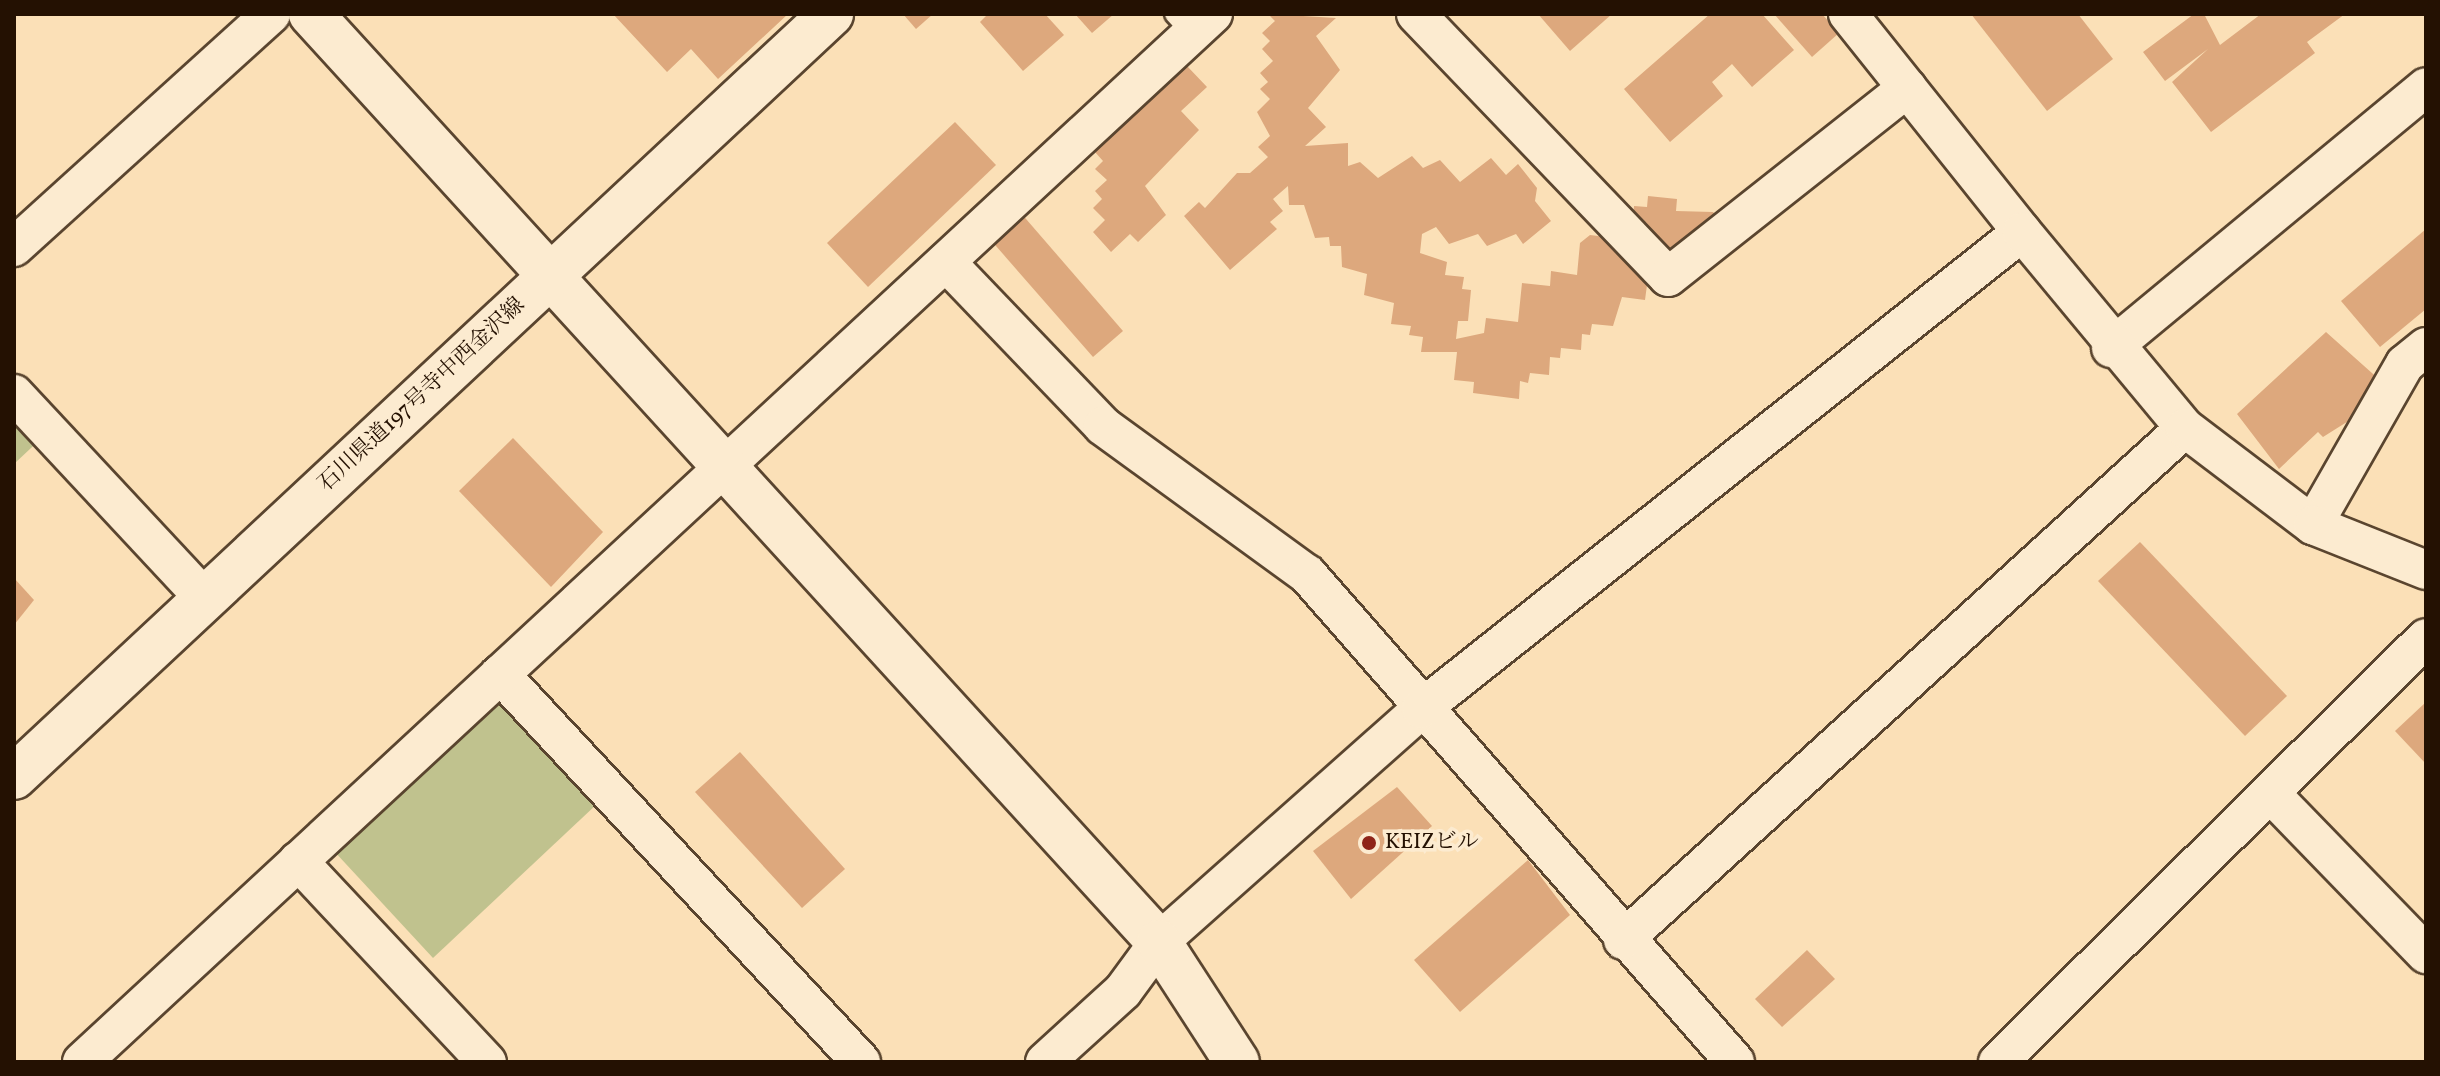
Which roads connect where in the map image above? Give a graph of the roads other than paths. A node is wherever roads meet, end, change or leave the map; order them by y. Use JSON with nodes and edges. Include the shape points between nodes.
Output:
{"nodes":[{"id":1,"x":271,"y":14,"type":"edge"},
{"id":2,"x":311,"y":14,"type":"edge"},
{"id":3,"x":831,"y":14,"type":"edge"},
{"id":4,"x":1416,"y":14,"type":"edge"},
{"id":5,"x":1848,"y":14,"type":"edge"},
{"id":6,"x":1193,"y":20,"type":"edge"},
{"id":7,"x":2426,"y":87,"type":"edge"},
{"id":8,"x":1907,"y":88,"type":"junction"},
{"id":9,"x":2022,"y":232,"type":"junction"},
{"id":10,"x":14,"y":247,"type":"edge"},
{"id":11,"x":946,"y":262,"type":"junction"},
{"id":12,"x":547,"y":276,"type":"junction"},
{"id":13,"x":2426,"y":347,"type":"edge"},
{"id":14,"x":2111,"y":348,"type":"junction"},
{"id":15,"x":14,"y":394,"type":"edge"},
{"id":16,"x":2185,"y":428,"type":"junction"},
{"id":17,"x":722,"y":469,"type":"junction"},
{"id":18,"x":2313,"y":525,"type":"junction"},
{"id":19,"x":2426,"y":570,"type":"edge"},
{"id":20,"x":205,"y":599,"type":"junction"},
{"id":21,"x":2426,"y":638,"type":"edge"},
{"id":22,"x":500,"y":674,"type":"junction"},
{"id":23,"x":1421,"y":709,"type":"junction"},
{"id":24,"x":14,"y":777,"type":"edge"},
{"id":25,"x":2271,"y":794,"type":"junction"},
{"id":26,"x":298,"y":861,"type":"junction"},
{"id":27,"x":1623,"y":940,"type":"junction"},
{"id":28,"x":1159,"y":942,"type":"junction"},
{"id":29,"x":2426,"y":954,"type":"edge"},
{"id":30,"x":89,"y":1060,"type":"edge"},
{"id":31,"x":487,"y":1062,"type":"edge"},
{"id":32,"x":861,"y":1062,"type":"edge"},
{"id":33,"x":1045,"y":1062,"type":"edge"},
{"id":34,"x":1237,"y":1062,"type":"edge"},
{"id":35,"x":1735,"y":1062,"type":"edge"},
{"id":36,"x":1998,"y":1062,"type":"edge"}],
"edges":[{"from":1,"to":10,"type":"street"},
{"from":2,"to":12,"type":"street"},
{"from":3,"to":12,"type":"street","name":"石川県道197号寺中西金沢線"},
{"from":4,"to":8,"type":"street","via":[[1668,277]]},
{"from":5,"to":8,"type":"street"},
{"from":6,"to":11,"type":"street"},
{"from":7,"to":14,"type":"street"},
{"from":8,"to":9,"type":"street"},
{"from":9,"to":14,"type":"street"},
{"from":9,"to":23,"type":"street"},
{"from":11,"to":17,"type":"street"},
{"from":11,"to":23,"type":"street","via":[[1103,426],[1307,574]]},
{"from":12,"to":17,"type":"street"},
{"from":12,"to":20,"type":"street","name":"石川県道197号寺中西金沢線"},
{"from":13,"to":18,"type":"street","via":[[2405,364]]},
{"from":14,"to":16,"type":"street"},
{"from":15,"to":20,"type":"street"},
{"from":16,"to":18,"type":"street"},
{"from":16,"to":27,"type":"street"},
{"from":17,"to":22,"type":"street"},
{"from":17,"to":28,"type":"street"},
{"from":18,"to":19,"type":"street"},
{"from":20,"to":24,"type":"street","name":"石川県道197号寺中西金沢線"},
{"from":21,"to":25,"type":"street"},
{"from":22,"to":26,"type":"street"},
{"from":22,"to":32,"type":"street"},
{"from":23,"to":27,"type":"street"},
{"from":23,"to":28,"type":"street"},
{"from":25,"to":29,"type":"street"},
{"from":25,"to":36,"type":"street"},
{"from":26,"to":30,"type":"street"},
{"from":26,"to":31,"type":"street"},
{"from":27,"to":35,"type":"street"},
{"from":28,"to":33,"type":"street","via":[[1123,991]]},
{"from":28,"to":34,"type":"street"}]}
